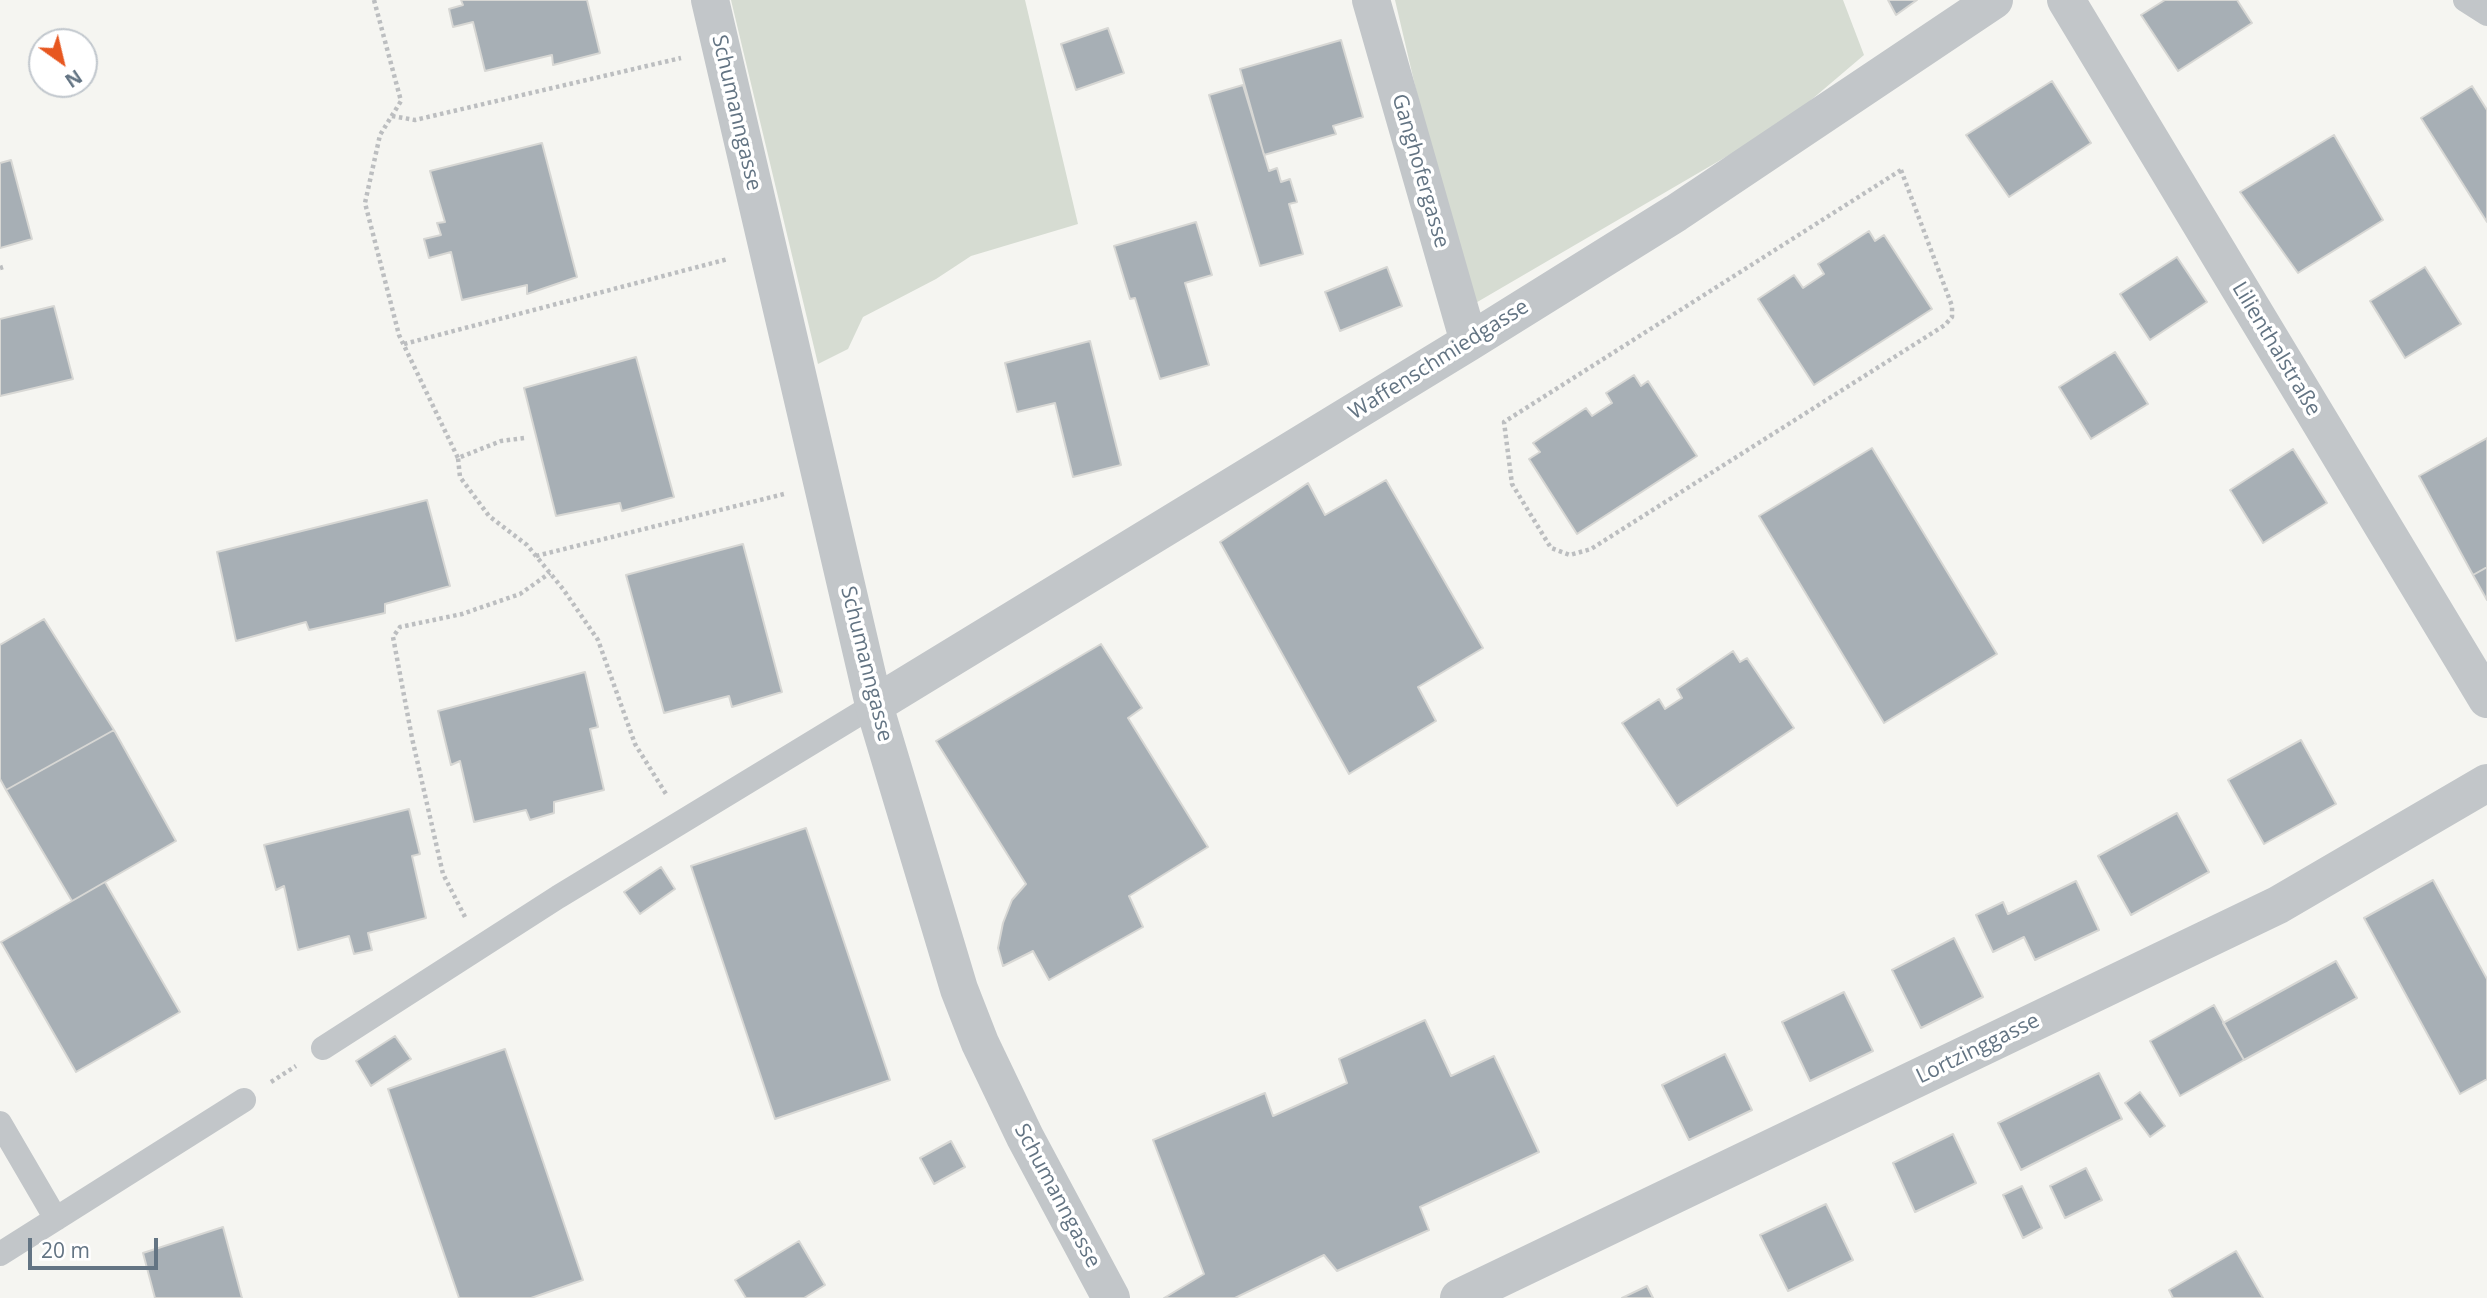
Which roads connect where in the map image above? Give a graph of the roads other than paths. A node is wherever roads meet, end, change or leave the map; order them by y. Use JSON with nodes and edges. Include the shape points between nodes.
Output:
{"nodes":[{"id":1,"x":710,"y":0,"type":"edge"},
{"id":2,"x":1371,"y":0,"type":"edge"},
{"id":3,"x":1994,"y":0,"type":"edge"},
{"id":4,"x":2066,"y":0,"type":"edge"},
{"id":5,"x":2465,"y":0,"type":"edge"},
{"id":6,"x":2487,"y":14,"type":"edge"},
{"id":7,"x":1469,"y":342,"type":"junction"},
{"id":8,"x":2487,"y":699,"type":"edge"},
{"id":9,"x":874,"y":705,"type":"junction"},
{"id":10,"x":2487,"y":783,"type":"edge"},
{"id":11,"x":323,"y":1048,"type":"road end"},
{"id":12,"x":244,"y":1100,"type":"road end"},
{"id":13,"x":0,"y":1123,"type":"edge"},
{"id":14,"x":56,"y":1219,"type":"junction"},
{"id":15,"x":0,"y":1254,"type":"edge"},
{"id":16,"x":1111,"y":1298,"type":"edge"},
{"id":17,"x":1460,"y":1298,"type":"edge"}],
"edges":[{"from":1,"to":9,"type":"street","name":"Schumanngasse"},
{"from":2,"to":7,"type":"street","name":"Ganghofergasse"},
{"from":3,"to":7,"type":"street","name":"Waffenschmiedgasse","via":[[1699,198]]},
{"from":4,"to":8,"type":"street","name":"Lilienthalstraße"},
{"from":5,"to":6,"type":"lane"},
{"from":7,"to":9,"type":"street","name":"Waffenschmiedgasse"},
{"from":9,"to":11,"type":"lane"},
{"from":9,"to":16,"type":"street","name":"Schumanngasse","via":[[959,989],[980,1043]]},
{"from":10,"to":17,"type":"street","name":"Lortzinggasse","via":[[2278,905]]},
{"from":12,"to":14,"type":"lane"},
{"from":13,"to":14,"type":"lane"},
{"from":14,"to":15,"type":"lane"}]}
